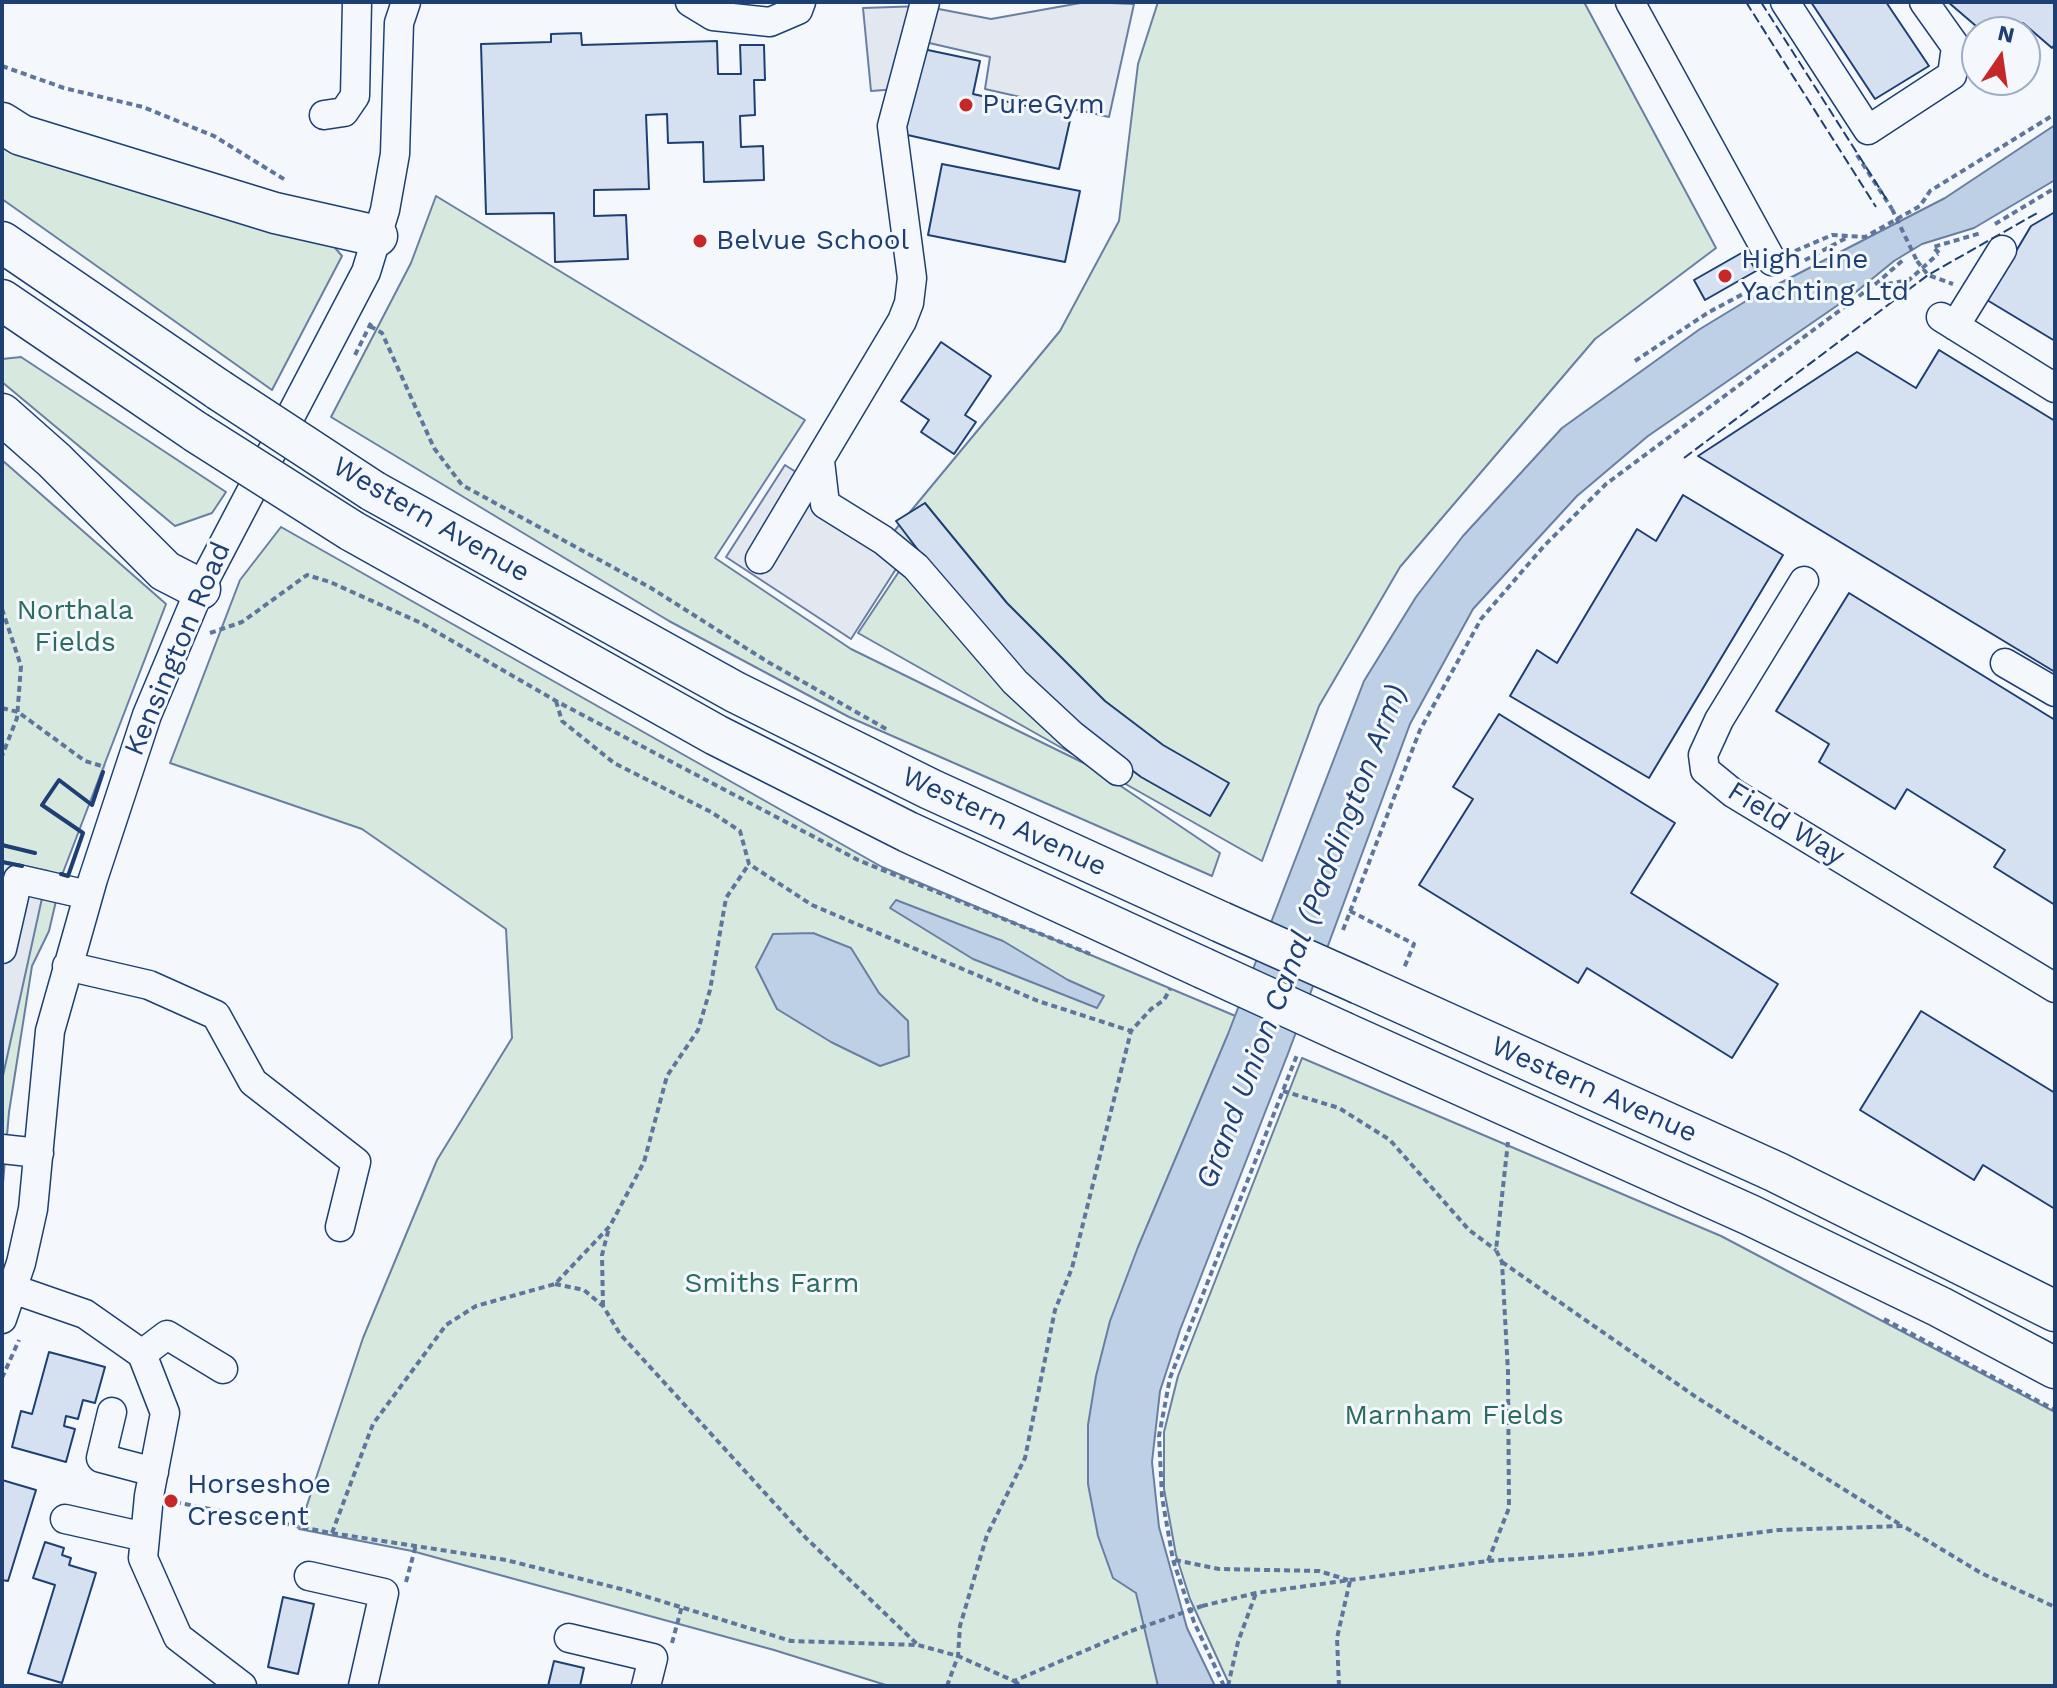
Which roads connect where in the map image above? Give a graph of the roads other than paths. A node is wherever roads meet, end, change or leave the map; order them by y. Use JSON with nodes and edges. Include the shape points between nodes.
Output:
{"nodes":[{"id":1,"x":357,"y":2,"type":"edge"},
{"id":2,"x":406,"y":2,"type":"edge"},
{"id":3,"x":690,"y":2,"type":"edge"},
{"id":4,"x":801,"y":2,"type":"edge"},
{"id":5,"x":925,"y":2,"type":"edge"},
{"id":6,"x":1630,"y":2,"type":"edge"},
{"id":7,"x":1785,"y":2,"type":"edge"},
{"id":8,"x":1924,"y":2,"type":"edge"},
{"id":9,"x":324,"y":115,"type":"dead end"},
{"id":10,"x":2,"y":123,"type":"edge"},
{"id":11,"x":377,"y":236,"type":"junction"},
{"id":12,"x":2,"y":242,"type":"edge"},
{"id":13,"x":2002,"y":250,"type":"dead end"},
{"id":14,"x":1773,"y":272,"type":"road end"},
{"id":15,"x":2,"y":300,"type":"edge"},
{"id":16,"x":2055,"y":388,"type":"edge"},
{"id":17,"x":2,"y":414,"type":"edge"},
{"id":18,"x":820,"y":461,"type":"junction"},
{"id":19,"x":760,"y":559,"type":"dead end"},
{"id":20,"x":1804,"y":581,"type":"dead end"},
{"id":21,"x":200,"y":589,"type":"junction"},
{"id":22,"x":2005,"y":663,"type":"dead end"},
{"id":23,"x":2055,"y":692,"type":"edge"},
{"id":24,"x":1118,"y":771,"type":"dead end"},
{"id":25,"x":88,"y":895,"type":"junction"},
{"id":26,"x":2,"y":949,"type":"edge"},
{"id":27,"x":67,"y":966,"type":"junction"},
{"id":28,"x":2055,"y":988,"type":"edge"},
{"id":29,"x":2,"y":1149,"type":"edge"},
{"id":30,"x":39,"y":1153,"type":"junction"},
{"id":31,"x":340,"y":1227,"type":"dead end"},
{"id":32,"x":13,"y":1289,"type":"junction"},
{"id":33,"x":2055,"y":1311,"type":"edge"},
{"id":34,"x":12,"y":1325,"type":"edge"},
{"id":35,"x":142,"y":1354,"type":"junction"},
{"id":36,"x":2055,"y":1368,"type":"edge"},
{"id":37,"x":223,"y":1369,"type":"dead end"},
{"id":38,"x":112,"y":1412,"type":"dead end"},
{"id":39,"x":152,"y":1484,"type":"junction"},
{"id":40,"x":65,"y":1519,"type":"dead end"},
{"id":41,"x":145,"y":1537,"type":"junction"},
{"id":42,"x":309,"y":1576,"type":"dead end"},
{"id":43,"x":569,"y":1638,"type":"dead end"},
{"id":44,"x":242,"y":1686,"type":"edge"},
{"id":45,"x":363,"y":1686,"type":"edge"},
{"id":46,"x":646,"y":1686,"type":"edge"}],
"edges":[{"from":1,"to":9,"type":"street","via":[[355,96],[344,112]]},
{"from":2,"to":11,"type":"street","name":"Kensington Road","via":[[399,23],[395,154]]},
{"from":3,"to":4,"type":"street","via":[[713,16],[770,22],[798,10]]},
{"from":5,"to":18,"type":"street","via":[[892,126],[912,278],[909,303]]},
{"from":6,"to":14,"type":"street"},
{"from":7,"to":8,"type":"street","via":[[1868,130],[1952,75],[1956,47]]},
{"from":10,"to":11,"type":"highway","via":[[21,135],[275,213]]},
{"from":11,"to":21,"type":"street","name":"Kensington Road","via":[[356,294]]},
{"from":12,"to":33,"type":"highway","name":"Western Avenue","bridge":true,"via":[[373,491],[735,692],[930,789],[1776,1172]]},
{"from":13,"to":16,"type":"street","via":[[1948,322]]},
{"from":15,"to":36,"type":"highway","name":"Western Avenue","bridge":true,"via":[[352,531],[716,735],[1185,982],[1345,1033],[1750,1215]]},
{"from":17,"to":21,"type":"highway","via":[[165,571]]},
{"from":18,"to":19,"type":"street"},
{"from":18,"to":24,"type":"street","via":[[825,504],[916,567],[1015,682]]},
{"from":20,"to":28,"type":"street","name":"Field Way","via":[[1719,720],[1703,755],[1705,770],[1733,793]]},
{"from":21,"to":25,"type":"street","name":"Kensington Road","via":[[126,774]]},
{"from":22,"to":23,"type":"street"},
{"from":25,"to":26,"type":"street","via":[[18,879]]},
{"from":25,"to":27,"type":"street","name":"Kensington Road"},
{"from":27,"to":30,"type":"street","name":"Kensington Road","via":[[47,1050]]},
{"from":27,"to":31,"type":"street","via":[[149,985],[216,1015],[253,1082],[356,1162]]},
{"from":29,"to":30,"type":"street"},
{"from":30,"to":32,"type":"street","name":"Kensington Road","via":[[33,1209]]},
{"from":32,"to":34,"type":"street","name":"Kensington Road"},
{"from":32,"to":35,"type":"street","via":[[85,1314]]},
{"from":35,"to":37,"type":"street","via":[[167,1335]]},
{"from":35,"to":39,"type":"street","via":[[165,1413]]},
{"from":38,"to":39,"type":"street","via":[[101,1458]]},
{"from":39,"to":41,"type":"street"},
{"from":40,"to":41,"type":"street"},
{"from":41,"to":44,"type":"street","via":[[143,1558],[178,1637]]},
{"from":42,"to":45,"type":"street","via":[[384,1593]]},
{"from":43,"to":46,"type":"street","via":[[653,1658]]}]}
